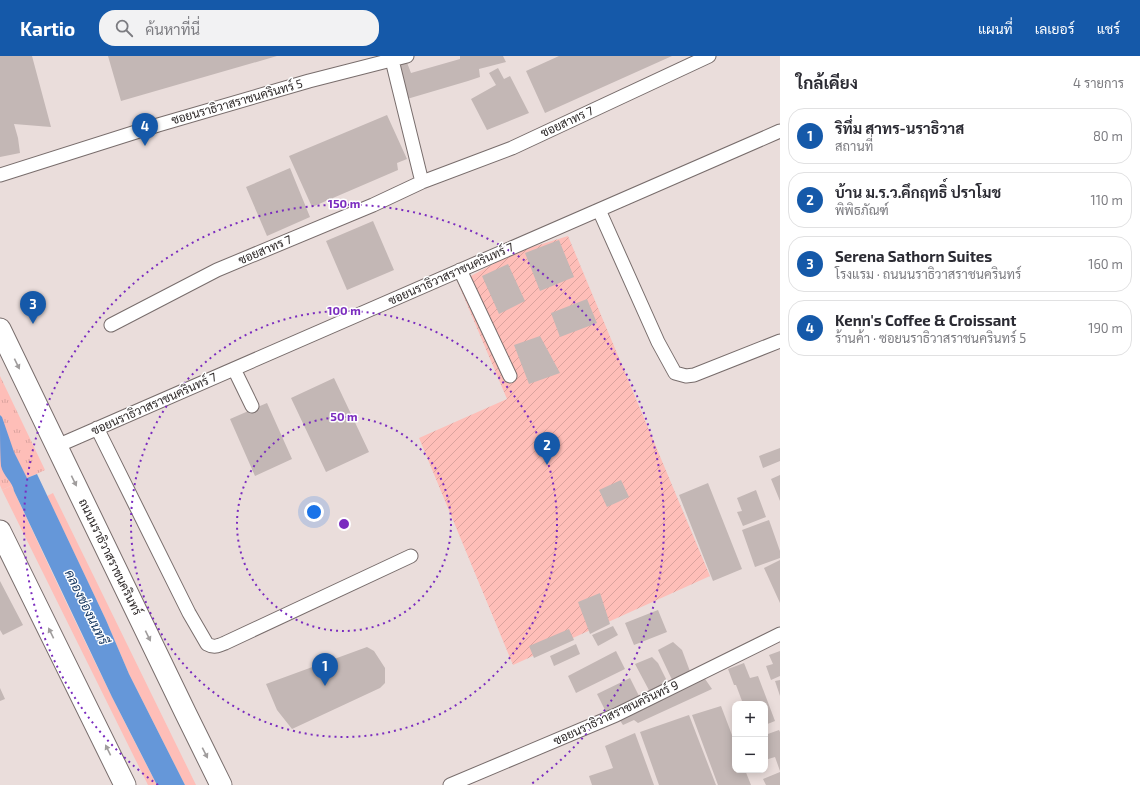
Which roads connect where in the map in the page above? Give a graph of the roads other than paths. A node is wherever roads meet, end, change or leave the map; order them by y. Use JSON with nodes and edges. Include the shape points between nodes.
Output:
{"nodes":[{"id":1,"x":407,"y":56,"type":"edge"},
{"id":2,"x":709,"y":56,"type":"edge"},
{"id":3,"x":392,"y":58,"type":"edge"},
{"id":4,"x":780,"y":131,"type":"edge"},
{"id":5,"x":0,"y":175,"type":"edge"},
{"id":6,"x":422,"y":182,"type":"junction"},
{"id":7,"x":599,"y":210,"type":"junction"},
{"id":8,"x":460,"y":270,"type":"junction"},
{"id":9,"x":111,"y":326,"type":"dead end"},
{"id":10,"x":0,"y":329,"type":"edge"},
{"id":11,"x":780,"y":341,"type":"edge"},
{"id":12,"x":234,"y":369,"type":"junction"},
{"id":13,"x":510,"y":376,"type":"dead end"},
{"id":14,"x":252,"y":406,"type":"dead end"},
{"id":15,"x":97,"y":428,"type":"junction"},
{"id":16,"x":57,"y":446,"type":"junction"},
{"id":17,"x":0,"y":530,"type":"edge"},
{"id":18,"x":411,"y":556,"type":"dead end"},
{"id":19,"x":780,"y":634,"type":"edge"},
{"id":20,"x":126,"y":785,"type":"edge"},
{"id":21,"x":221,"y":785,"type":"edge"},
{"id":22,"x":450,"y":785,"type":"edge"}],
"edges":[{"from":1,"to":3,"type":"street","name":"ซอยนราธิวาสราชนครินทร์ 5"},
{"from":2,"to":6,"type":"street","name":"ซอยสาทร 7","via":[[512,148]]},
{"from":3,"to":5,"type":"street","name":"ซอยนราธิวาสราชนครินทร์ 5","via":[[173,121]]},
{"from":3,"to":6,"type":"street"},
{"from":4,"to":7,"type":"street","name":"ซอยนราธิวาสราชนครินทร์ 7"},
{"from":6,"to":9,"type":"street","name":"ซอยสาทร 7","via":[[217,270]]},
{"from":7,"to":8,"type":"street","name":"ซอยนราธิวาสราชนครินทร์ 7"},
{"from":7,"to":11,"type":"street","via":[[658,342],[675,373],[684,376],[694,375]]},
{"from":8,"to":12,"type":"street","name":"ซอยนราธิวาสราชนครินทร์ 7"},
{"from":8,"to":13,"type":"street"},
{"from":10,"to":16,"type":"main road","name":"ถนนนราธิวาสราชนครินทร์","one_way":true},
{"from":12,"to":14,"type":"street"},
{"from":12,"to":15,"type":"street","name":"ซอยนราธิวาสราชนครินทร์ 7"},
{"from":15,"to":16,"type":"street","name":"ซอยนราธิวาสราชนครินทร์ 7"},
{"from":15,"to":18,"type":"street","via":[[188,612],[207,644],[211,646],[217,647]]},
{"from":16,"to":21,"type":"main road","name":"ถนนนราธิวาสราชนครินทร์","one_way":true},
{"from":20,"to":17,"type":"main road","one_way":true},
{"from":19,"to":22,"type":"street","name":"ซอยนราธิวาสราชนครินทร์ 9","via":[[616,715]]}]}
